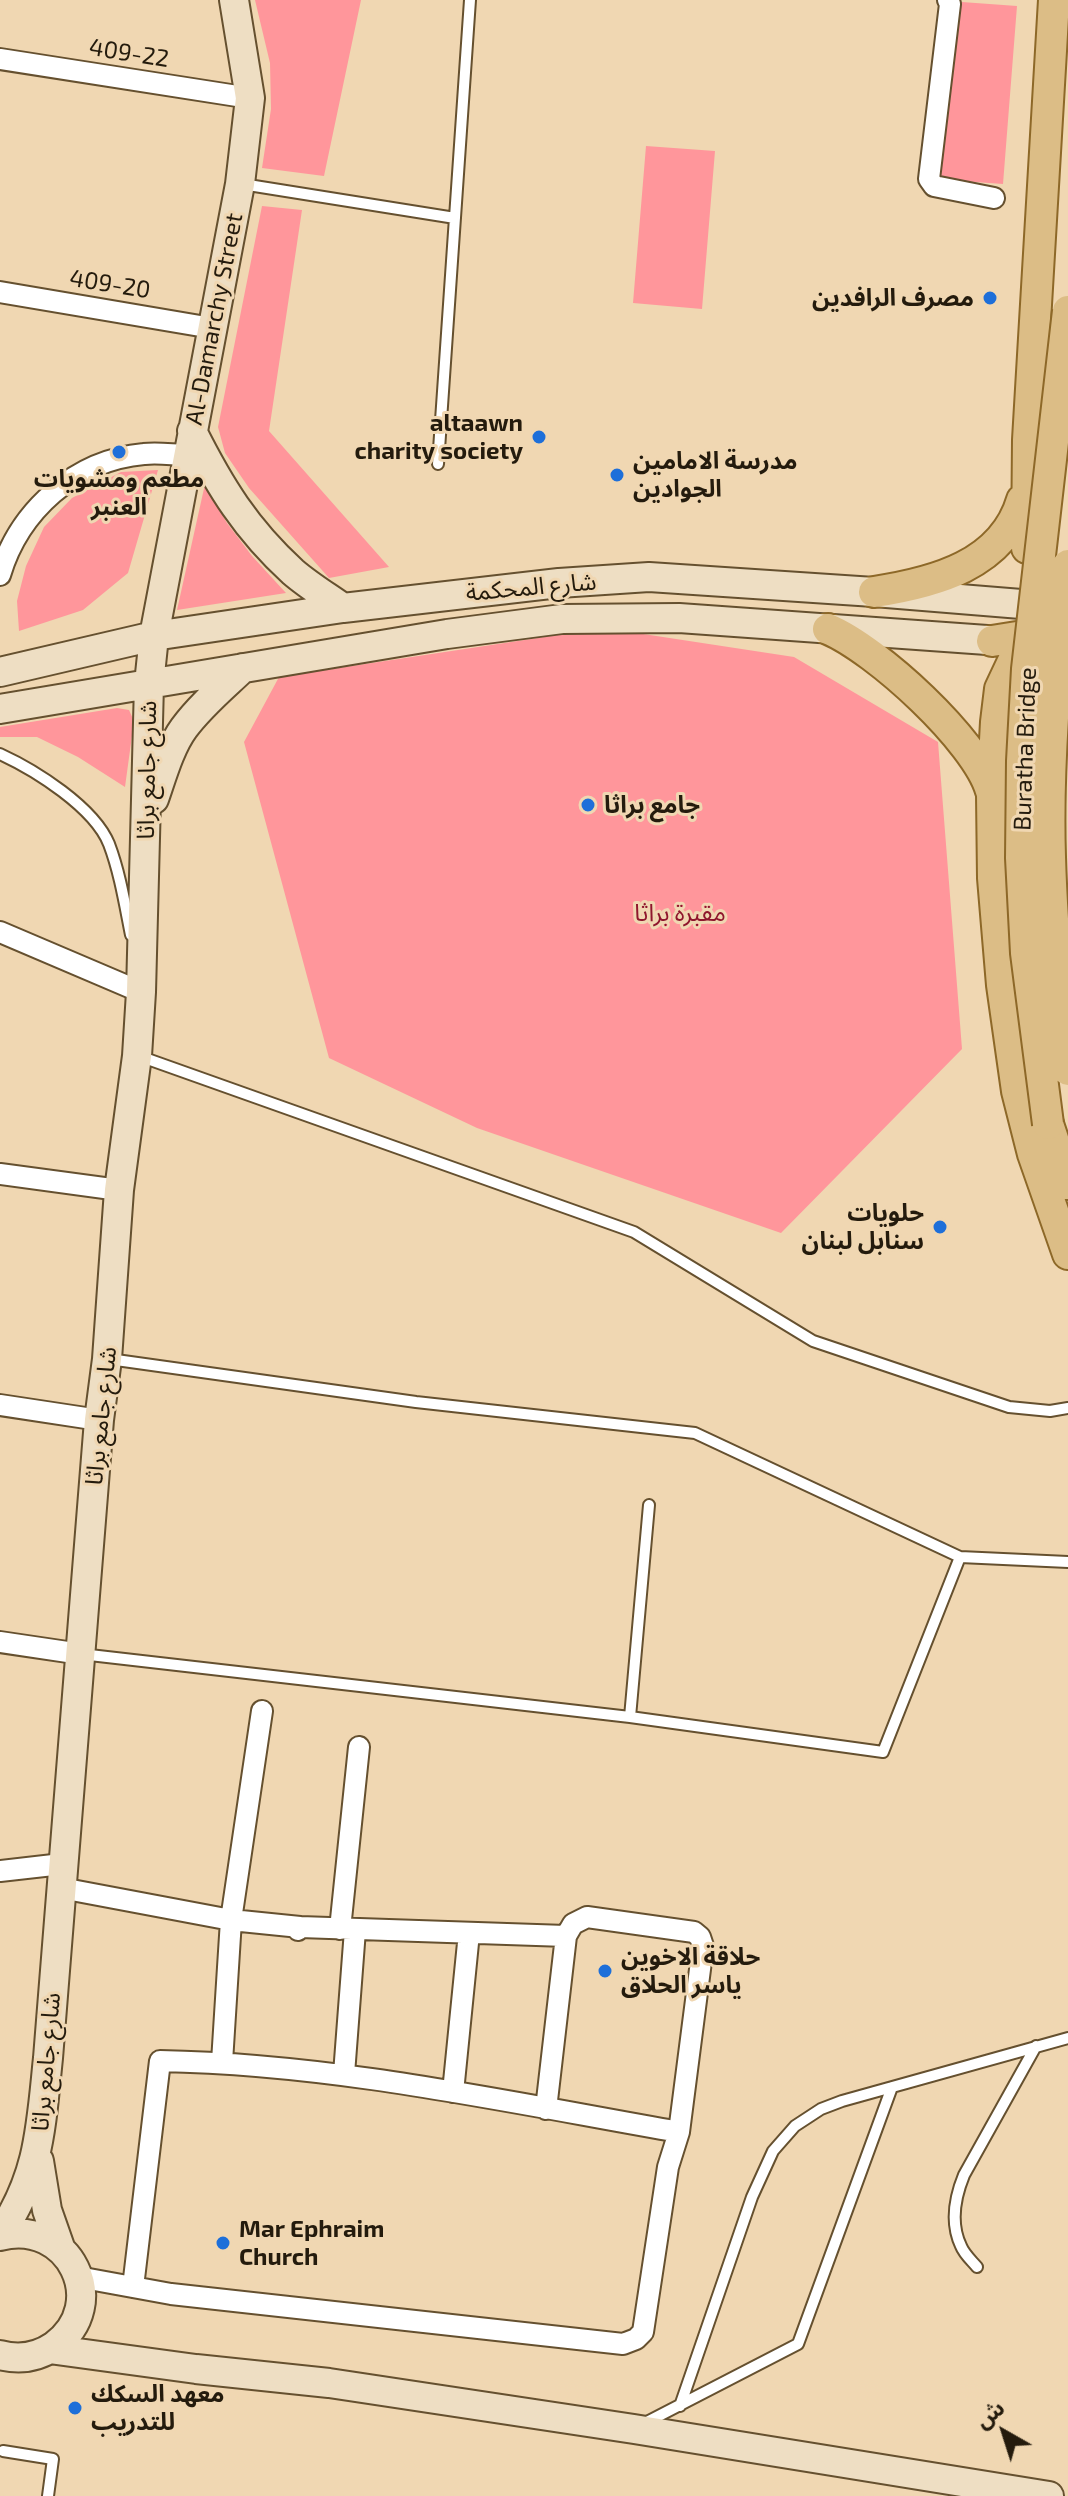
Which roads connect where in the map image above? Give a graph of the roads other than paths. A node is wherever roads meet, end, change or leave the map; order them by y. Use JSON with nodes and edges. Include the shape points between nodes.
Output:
{"nodes":[{"id":1,"x":234,"y":0,"type":"edge"},
{"id":2,"x":470,"y":0,"type":"edge"},
{"id":3,"x":948,"y":0,"type":"edge"},
{"id":4,"x":1054,"y":0,"type":"edge"},
{"id":5,"x":0,"y":59,"type":"edge"},
{"id":6,"x":250,"y":98,"type":"junction"},
{"id":7,"x":240,"y":184,"type":"junction"},
{"id":8,"x":994,"y":198,"type":"dead end"},
{"id":9,"x":455,"y":218,"type":"junction"},
{"id":10,"x":0,"y":292,"type":"edge"},
{"id":11,"x":1068,"y":311,"type":"edge"},
{"id":12,"x":212,"y":328,"type":"junction"},
{"id":13,"x":190,"y":443,"type":"junction"},
{"id":14,"x":438,"y":464,"type":"dead end"},
{"id":15,"x":1031,"y":479,"type":"junction"},
{"id":16,"x":1027,"y":548,"type":"dead end"},
{"id":17,"x":3,"y":552,"type":"edge"},
{"id":18,"x":1068,"y":565,"type":"edge"},
{"id":19,"x":0,"y":575,"type":"edge"},
{"id":20,"x":874,"y":592,"type":"junction"},
{"id":21,"x":343,"y":608,"type":"junction"},
{"id":22,"x":1068,"y":608,"type":"edge"},
{"id":23,"x":828,"y":629,"type":"junction"},
{"id":24,"x":154,"y":636,"type":"junction"},
{"id":25,"x":1009,"y":644,"type":"junction"},
{"id":26,"x":1068,"y":645,"type":"edge"},
{"id":27,"x":1,"y":668,"type":"edge"},
{"id":28,"x":243,"y":668,"type":"junction"},
{"id":29,"x":149,"y":684,"type":"junction"},
{"id":30,"x":0,"y":709,"type":"edge"},
{"id":31,"x":0,"y":754,"type":"edge"},
{"id":32,"x":1068,"y":758,"type":"edge"},
{"id":33,"x":992,"y":801,"type":"junction"},
{"id":34,"x":146,"y":826,"type":"junction"},
{"id":35,"x":0,"y":932,"type":"edge"},
{"id":36,"x":141,"y":992,"type":"junction"},
{"id":37,"x":137,"y":1056,"type":"junction"},
{"id":38,"x":1068,"y":1070,"type":"edge"},
{"id":39,"x":0,"y":1174,"type":"edge"},
{"id":40,"x":1068,"y":1184,"type":"edge"},
{"id":41,"x":119,"y":1190,"type":"junction"},
{"id":42,"x":1068,"y":1254,"type":"edge"},
{"id":43,"x":107,"y":1359,"type":"junction"},
{"id":44,"x":0,"y":1405,"type":"edge"},
{"id":45,"x":1068,"y":1408,"type":"edge"},
{"id":46,"x":99,"y":1420,"type":"junction"},
{"id":47,"x":649,"y":1505,"type":"dead end"},
{"id":48,"x":960,"y":1557,"type":"junction"},
{"id":49,"x":1068,"y":1562,"type":"edge"},
{"id":50,"x":0,"y":1642,"type":"edge"},
{"id":51,"x":81,"y":1654,"type":"junction"},
{"id":52,"x":262,"y":1711,"type":"dead end"},
{"id":53,"x":630,"y":1717,"type":"junction"},
{"id":54,"x":359,"y":1747,"type":"dead end"},
{"id":55,"x":0,"y":1871,"type":"edge"},
{"id":56,"x":62,"y":1876,"type":"junction"},
{"id":57,"x":231,"y":1920,"type":"junction"},
{"id":58,"x":348,"y":1930,"type":"junction"},
{"id":59,"x":469,"y":1933,"type":"junction"},
{"id":60,"x":566,"y":1936,"type":"junction"},
{"id":61,"x":1068,"y":2038,"type":"edge"},
{"id":62,"x":1036,"y":2046,"type":"junction"},
{"id":63,"x":222,"y":2062,"type":"junction"},
{"id":64,"x":344,"y":2074,"type":"junction"},
{"id":65,"x":892,"y":2087,"type":"junction"},
{"id":66,"x":453,"y":2092,"type":"junction"},
{"id":67,"x":546,"y":2109,"type":"junction"},
{"id":68,"x":679,"y":2132,"type":"junction"},
{"id":69,"x":38,"y":2148,"type":"junction"},
{"id":70,"x":0,"y":2235,"type":"edge"},
{"id":71,"x":61,"y":2250,"type":"junction"},
{"id":72,"x":977,"y":2267,"type":"dead end"},
{"id":73,"x":78,"y":2277,"type":"junction"},
{"id":74,"x":133,"y":2287,"type":"junction"},
{"id":75,"x":49,"y":2349,"type":"junction"},
{"id":76,"x":0,"y":2355,"type":"edge"},
{"id":77,"x":680,"y":2406,"type":"junction"},
{"id":78,"x":634,"y":2429,"type":"junction"},
{"id":79,"x":3,"y":2451,"type":"dead end"},
{"id":80,"x":48,"y":2496,"type":"edge"},
{"id":81,"x":1049,"y":2496,"type":"edge"}],
"edges":[{"from":1,"to":6,"type":"street","name":"Al-Damarchy Street"},
{"from":2,"to":9,"type":"lane"},
{"from":3,"to":8,"type":"street","via":[[929,179],[934,186]]},
{"from":4,"to":15,"type":"main road","via":[[1028,440]]},
{"from":5,"to":6,"type":"street","name":"409-22"},
{"from":6,"to":7,"type":"street","name":"Al-Damarchy Street"},
{"from":7,"to":9,"type":"lane"},
{"from":7,"to":12,"type":"street","name":"Al-Damarchy Street"},
{"from":9,"to":14,"type":"lane"},
{"from":10,"to":12,"type":"street","name":"409-20"},
{"from":11,"to":40,"type":"main road","name":"Buratha Bridge","bridge":true,"via":[[1027,669],[1021,858],[1026,953],[1048,1124]]},
{"from":12,"to":13,"type":"street","name":"Al-Damarchy Street"},
{"from":13,"to":17,"type":"street","via":[[101,463],[62,484]]},
{"from":13,"to":21,"type":"street","via":[[253,532],[295,574]]},
{"from":13,"to":24,"type":"street","name":"Al-Damarchy Street"},
{"from":15,"to":16,"type":"main road"},
{"from":15,"to":20,"type":"main road","via":[[1007,532],[972,564]]},
{"from":17,"to":19,"type":"street"},
{"from":18,"to":38,"type":"main road","name":"Buratha Bridge","bridge":true,"via":[[1052,746],[1050,854]]},
{"from":20,"to":21,"type":"street","name":"شارع المحكمة","via":[[649,577]]},
{"from":20,"to":22,"type":"street","name":"شارع المحكمة"},
{"from":21,"to":24,"type":"street","name":"شارع المحكمة"},
{"from":23,"to":25,"type":"street","name":"شارع المحكمة"},
{"from":23,"to":28,"type":"street","name":"شارع المحكمة","via":[[679,618],[562,619]]},
{"from":23,"to":33,"type":"main road","via":[[873,654],[956,734],[981,767]]},
{"from":24,"to":27,"type":"street","name":"شارع المحكمة"},
{"from":24,"to":29,"type":"street","name":"Al-Damarchy Street"},
{"from":25,"to":26,"type":"street","name":"شارع المحكمة"},
{"from":25,"to":33,"type":"main road","via":[[996,722]]},
{"from":28,"to":29,"type":"street","name":"شارع المحكمة"},
{"from":28,"to":34,"type":"street","via":[[182,730]]},
{"from":29,"to":30,"type":"street","name":"شارع المحكمة"},
{"from":29,"to":34,"type":"street","name":"شارع جامع براثا"},
{"from":31,"to":36,"type":"lane","via":[[89,812],[108,842]]},
{"from":32,"to":33,"type":"main road","via":[[1048,738],[1020,739],[1006,754]]},
{"from":33,"to":42,"type":"main road","via":[[1002,985],[1017,1091]]},
{"from":34,"to":36,"type":"street","name":"شارع جامع براثا"},
{"from":35,"to":36,"type":"street"},
{"from":36,"to":37,"type":"street","name":"شارع جامع براثا"},
{"from":37,"to":41,"type":"street","name":"شارع جامع براثا"},
{"from":37,"to":45,"type":"lane","via":[[634,1232],[813,1341],[1009,1407]]},
{"from":39,"to":41,"type":"street"},
{"from":41,"to":43,"type":"street","name":"شارع جامع براثا"},
{"from":43,"to":46,"type":"street","name":"شارع جامع براثا"},
{"from":43,"to":48,"type":"lane","via":[[416,1402],[695,1433]]},
{"from":44,"to":46,"type":"street"},
{"from":46,"to":51,"type":"street","name":"شارع جامع براثا"},
{"from":47,"to":53,"type":"lane"},
{"from":48,"to":49,"type":"lane"},
{"from":48,"to":53,"type":"lane","via":[[883,1752]]},
{"from":50,"to":51,"type":"street"},
{"from":51,"to":53,"type":"lane"},
{"from":51,"to":56,"type":"street","name":"شارع جامع براثا"},
{"from":52,"to":57,"type":"street"},
{"from":54,"to":58,"type":"street"},
{"from":55,"to":56,"type":"street"},
{"from":56,"to":57,"type":"street"},
{"from":56,"to":69,"type":"street","name":"شارع جامع براثا"},
{"from":57,"to":58,"type":"street"},
{"from":57,"to":63,"type":"street"},
{"from":58,"to":59,"type":"street"},
{"from":58,"to":64,"type":"street"},
{"from":59,"to":60,"type":"street"},
{"from":59,"to":66,"type":"street"},
{"from":60,"to":67,"type":"street"},
{"from":60,"to":68,"type":"street","via":[[573,1924],[587,1917],[700,1937]]},
{"from":61,"to":62,"type":"lane"},
{"from":62,"to":65,"type":"lane"},
{"from":62,"to":72,"type":"lane","via":[[956,2194],[954,2220],[961,2247]]},
{"from":63,"to":64,"type":"street"},
{"from":63,"to":74,"type":"street","via":[[160,2061]]},
{"from":64,"to":66,"type":"street"},
{"from":65,"to":77,"type":"lane","via":[[798,2344]]},
{"from":65,"to":77,"type":"lane","via":[[821,2109],[795,2126],[773,2151]]},
{"from":66,"to":67,"type":"street"},
{"from":67,"to":68,"type":"street"},
{"from":68,"to":74,"type":"street","via":[[668,2167],[643,2332],[623,2344]]},
{"from":69,"to":70,"type":"street","name":"شارع جامع براثا","via":[[27,2186]]},
{"from":69,"to":71,"type":"street","name":"شارع جامع براثا","via":[[47,2210]]},
{"from":70,"to":71,"type":"street","via":[[32,2234]]},
{"from":71,"to":73,"type":"street","name":"شارع جامع براثا"},
{"from":73,"to":74,"type":"street"},
{"from":73,"to":75,"type":"street","via":[[76,2318],[70,2331]]},
{"from":75,"to":76,"type":"street","via":[[18,2358]]},
{"from":75,"to":78,"type":"street","via":[[329,2383]]},
{"from":77,"to":78,"type":"lane"},
{"from":78,"to":81,"type":"street"},
{"from":79,"to":80,"type":"lane","via":[[53,2459]]}]}
